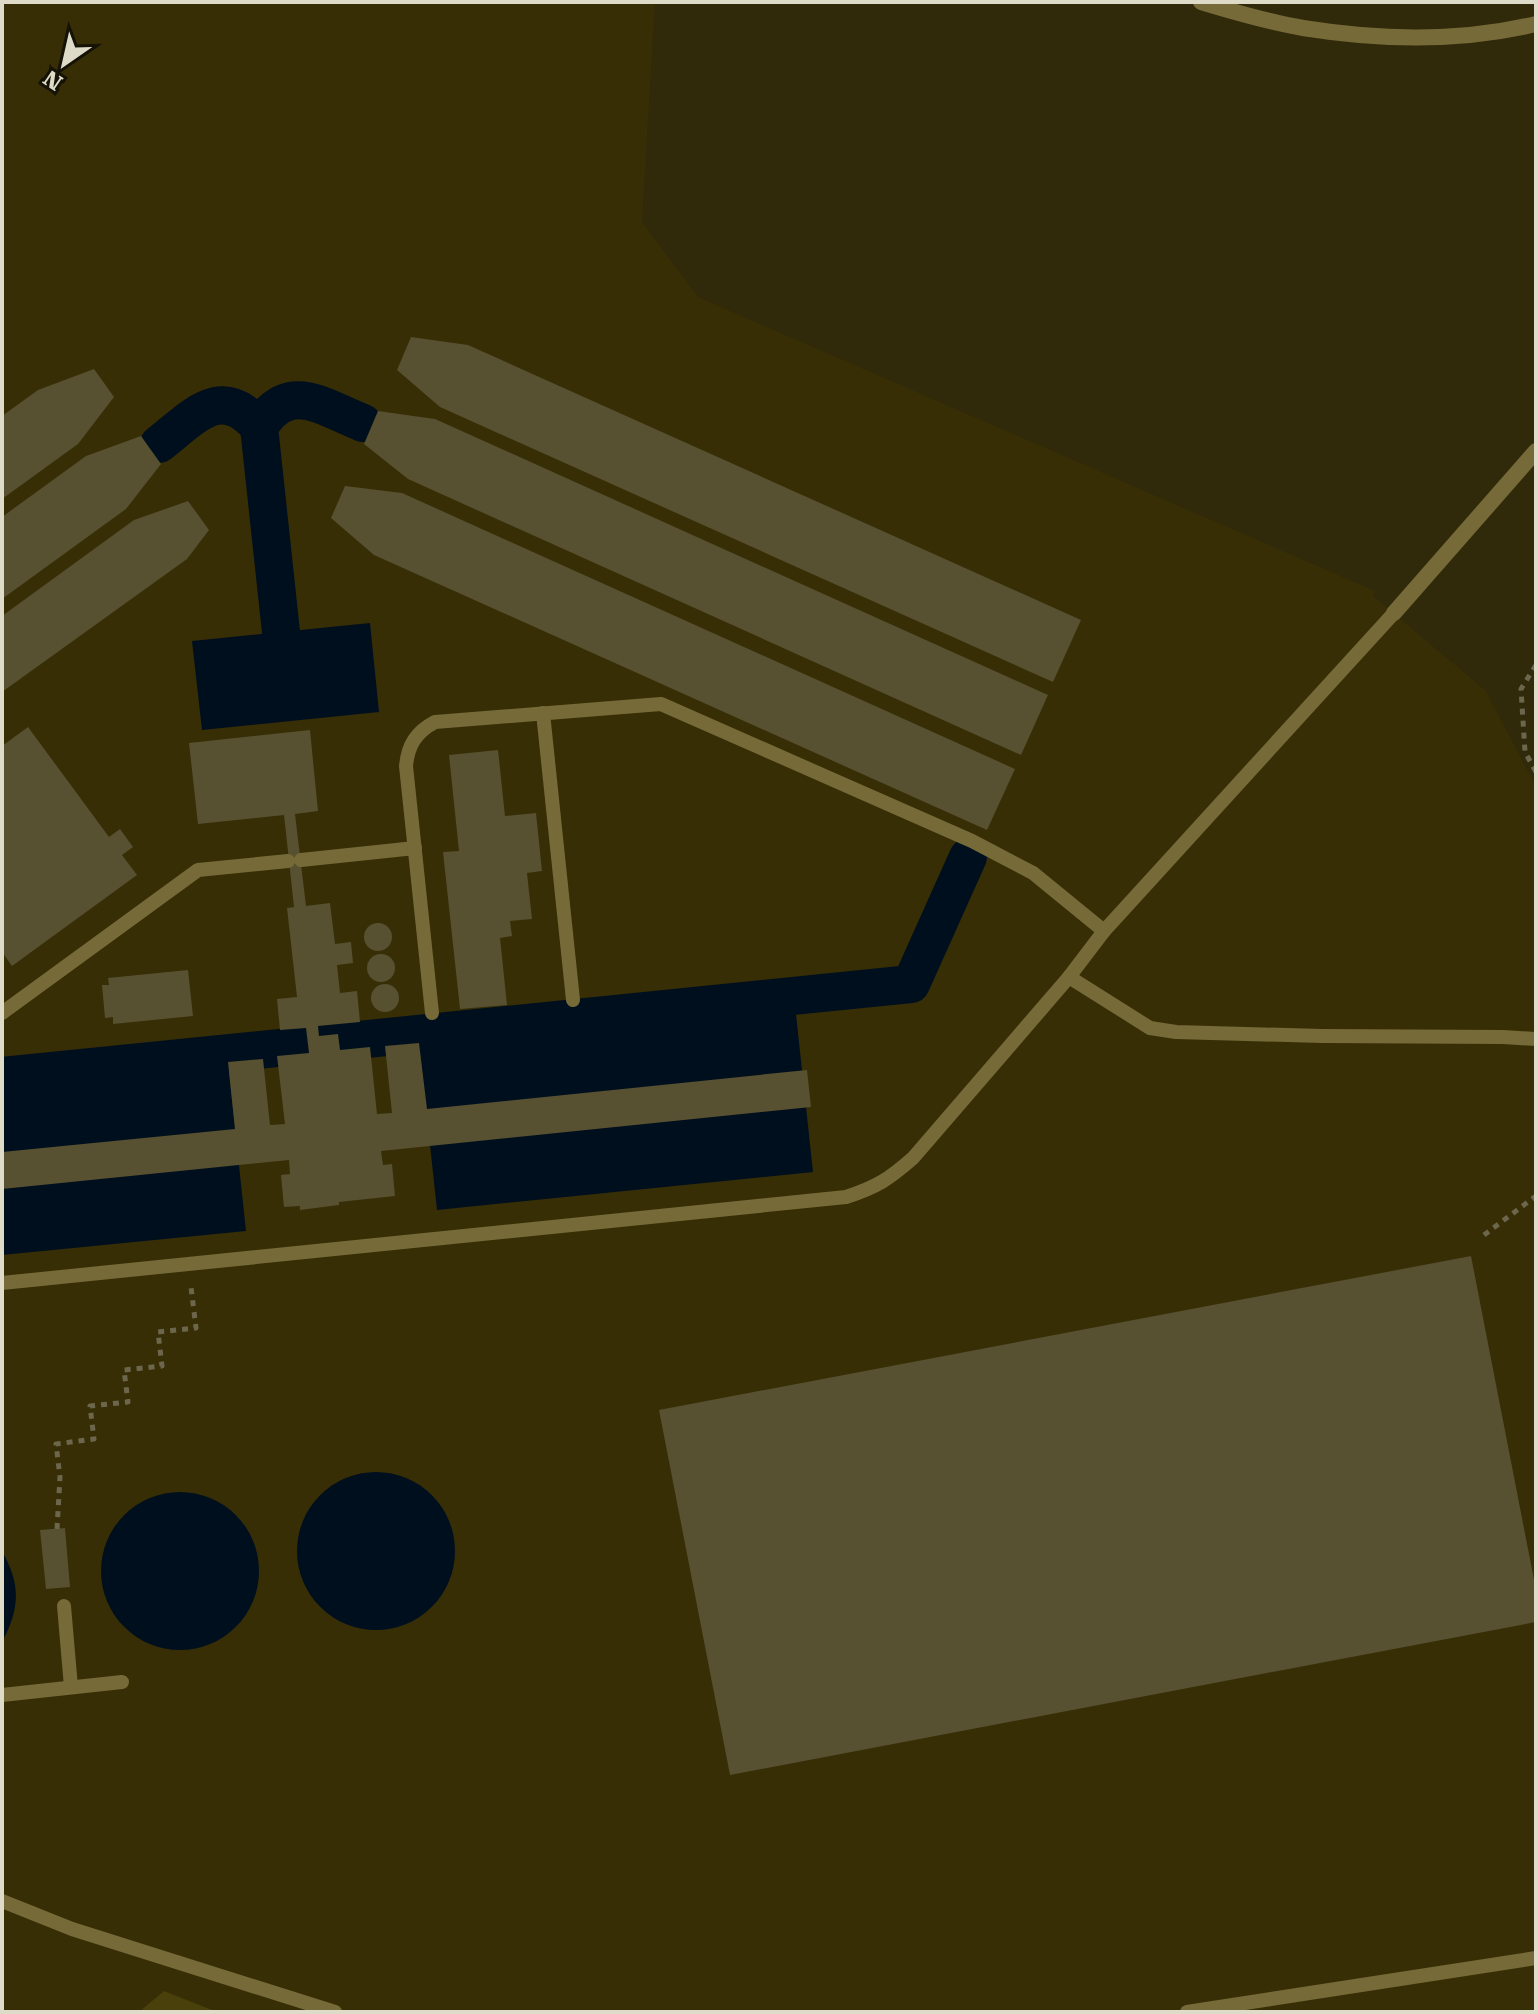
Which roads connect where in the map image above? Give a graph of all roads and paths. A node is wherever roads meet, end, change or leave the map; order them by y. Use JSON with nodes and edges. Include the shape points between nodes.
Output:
{"nodes":[{"id":1,"x":1201,"y":2,"type":"edge"},
{"id":2,"x":1536,"y":24,"type":"edge"},
{"id":3,"x":1536,"y":451,"type":"edge"},
{"id":4,"x":1394,"y":613,"type":"joint"},
{"id":5,"x":1536,"y":665,"type":"edge"},
{"id":6,"x":543,"y":713,"type":"junction"},
{"id":7,"x":1536,"y":772,"type":"edge"},
{"id":8,"x":415,"y":848,"type":"junction"},
{"id":9,"x":1104,"y":931,"type":"junction"},
{"id":10,"x":1069,"y":977,"type":"junction"},
{"id":11,"x":573,"y":1000,"type":"dead end"},
{"id":12,"x":2,"y":1013,"type":"edge"},
{"id":13,"x":432,"y":1013,"type":"dead end"},
{"id":14,"x":1536,"y":1039,"type":"edge"},
{"id":15,"x":1536,"y":1196,"type":"edge"},
{"id":16,"x":1484,"y":1235,"type":"dead end"},
{"id":17,"x":2,"y":1283,"type":"edge"},
{"id":18,"x":192,"y":1294,"type":"dead end"},
{"id":19,"x":57,"y":1529,"type":"dead end"},
{"id":20,"x":64,"y":1606,"type":"dead end"},
{"id":21,"x":122,"y":1682,"type":"dead end"},
{"id":22,"x":71,"y":1687,"type":"junction"},
{"id":23,"x":2,"y":1695,"type":"edge"},
{"id":24,"x":2,"y":1901,"type":"edge"},
{"id":25,"x":1536,"y":1958,"type":"edge"},
{"id":26,"x":335,"y":2012,"type":"edge"},
{"id":27,"x":1187,"y":2012,"type":"edge"}],
"edges":[{"from":1,"to":2,"type":"street","via":[[1301,28],[1353,34],[1456,35]]},
{"from":3,"to":4,"type":"street"},
{"from":4,"to":9,"type":"lane"},
{"from":5,"to":7,"type":"path","via":[[1521,689],[1525,752]]},
{"from":6,"to":8,"type":"lane","via":[[435,722],[418,734],[406,766]]},
{"from":6,"to":9,"type":"lane","via":[[661,704],[972,841],[1033,873]]},
{"from":6,"to":11,"type":"lane"},
{"from":8,"to":12,"type":"lane","via":[[198,870]]},
{"from":8,"to":13,"type":"lane"},
{"from":9,"to":10,"type":"lane"},
{"from":10,"to":14,"type":"lane","via":[[1150,1028],[1176,1032]]},
{"from":10,"to":17,"type":"lane","via":[[913,1158],[872,1189],[846,1197]]},
{"from":15,"to":16,"type":"path"},
{"from":18,"to":19,"type":"path","via":[[196,1328],[158,1332],[162,1366],[124,1370],[128,1402],[90,1406],[94,1439],[56,1444]]},
{"from":20,"to":22,"type":"lane"},
{"from":21,"to":22,"type":"lane"},
{"from":22,"to":23,"type":"lane"},
{"from":24,"to":26,"type":"lane","via":[[72,1929]]},
{"from":25,"to":27,"type":"lane"}]}
